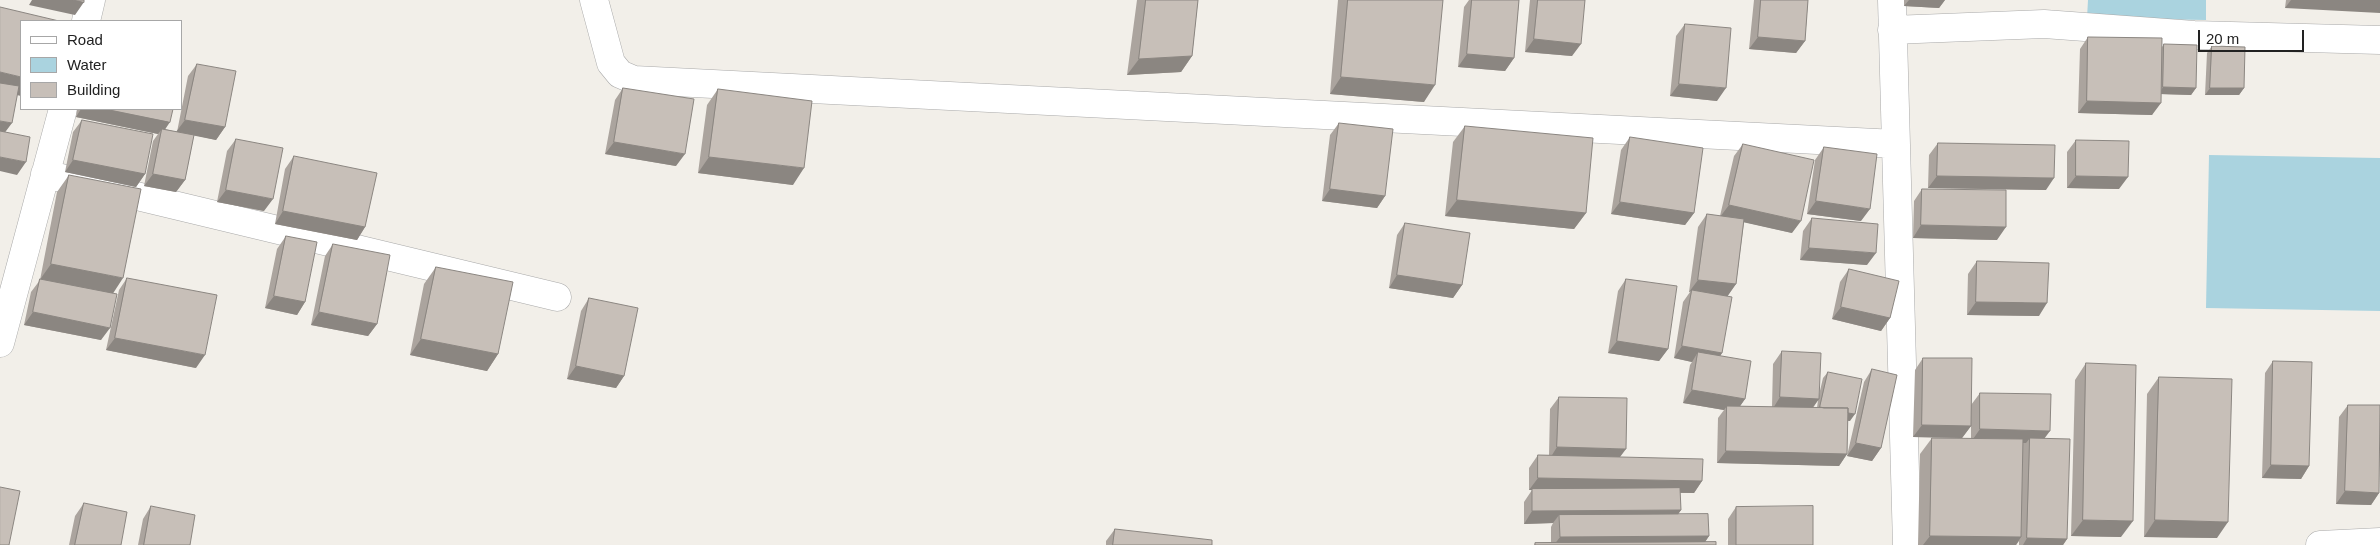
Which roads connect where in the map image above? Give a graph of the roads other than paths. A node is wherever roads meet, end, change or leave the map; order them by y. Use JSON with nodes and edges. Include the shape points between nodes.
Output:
{"nodes":[{"id":1,"x":92,"y":0,"type":"edge"},
{"id":2,"x":594,"y":0,"type":"edge"},
{"id":3,"x":1892,"y":0,"type":"edge"},
{"id":4,"x":86,"y":20,"type":"edge"},
{"id":5,"x":1892,"y":30,"type":"junction"},
{"id":6,"x":2380,"y":40,"type":"edge"},
{"id":7,"x":62,"y":110,"type":"edge"},
{"id":8,"x":1896,"y":144,"type":"junction"},
{"id":9,"x":45,"y":174,"type":"junction"},
{"id":10,"x":557,"y":297,"type":"dead end"},
{"id":11,"x":0,"y":343,"type":"edge"},
{"id":12,"x":2380,"y":542,"type":"edge"},
{"id":13,"x":1907,"y":545,"type":"edge"},
{"id":14,"x":2320,"y":545,"type":"edge"}],
"edges":[{"from":1,"to":4,"type":"street"},
{"from":2,"to":8,"type":"street","via":[[611,64],[620,74],[634,80]]},
{"from":3,"to":5,"type":"street"},
{"from":5,"to":6,"type":"street","via":[[2044,24],[2194,36]]},
{"from":5,"to":8,"type":"street"},
{"from":7,"to":9,"type":"street"},
{"from":8,"to":13,"type":"street"},
{"from":9,"to":10,"type":"street"},
{"from":9,"to":11,"type":"street"},
{"from":12,"to":14,"type":"street"}]}
